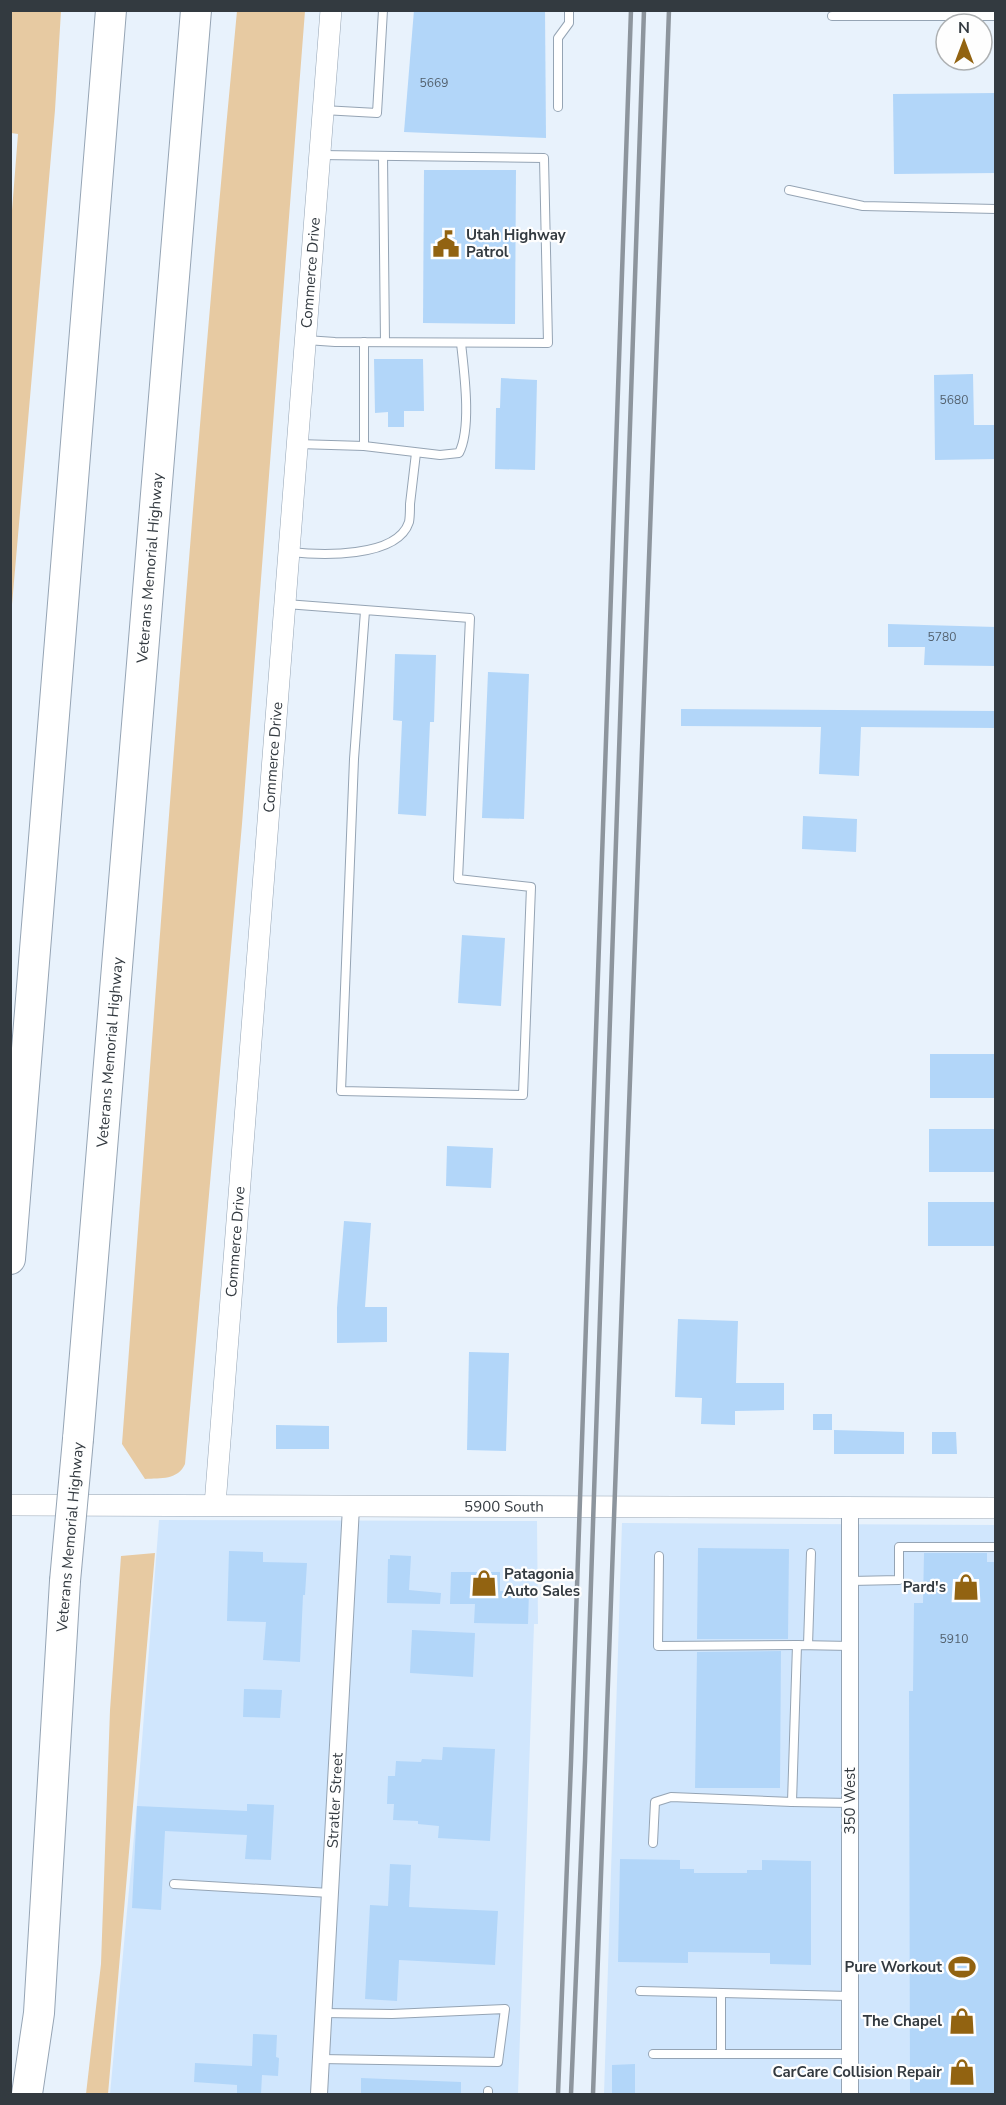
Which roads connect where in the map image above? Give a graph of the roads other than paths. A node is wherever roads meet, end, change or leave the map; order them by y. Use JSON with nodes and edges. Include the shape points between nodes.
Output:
{"nodes":[{"id":1,"x":111,"y":10,"type":"edge"},
{"id":2,"x":196,"y":10,"type":"edge"},
{"id":3,"x":330,"y":10,"type":"edge"},
{"id":4,"x":383,"y":10,"type":"edge"},
{"id":5,"x":569,"y":10,"type":"edge"},
{"id":6,"x":832,"y":16,"type":"dead end"},
{"id":7,"x":996,"y":16,"type":"edge"},
{"id":8,"x":558,"y":107,"type":"dead end"},
{"id":9,"x":323,"y":110,"type":"junction"},
{"id":10,"x":320,"y":155,"type":"junction"},
{"id":11,"x":383,"y":156,"type":"junction"},
{"id":12,"x":789,"y":190,"type":"dead end"},
{"id":13,"x":996,"y":209,"type":"edge"},
{"id":14,"x":305,"y":340,"type":"junction"},
{"id":15,"x":364,"y":342,"type":"junction"},
{"id":16,"x":386,"y":342,"type":"junction"},
{"id":17,"x":460,"y":343,"type":"junction"},
{"id":18,"x":298,"y":444,"type":"junction"},
{"id":19,"x":364,"y":446,"type":"junction"},
{"id":20,"x":416,"y":453,"type":"junction"},
{"id":21,"x":289,"y":552,"type":"junction"},
{"id":22,"x":285,"y":604,"type":"junction"},
{"id":23,"x":365,"y":610,"type":"junction"},
{"id":24,"x":10,"y":1260,"type":"edge"},
{"id":25,"x":10,"y":1505,"type":"edge"},
{"id":26,"x":215,"y":1505,"type":"junction"},
{"id":27,"x":351,"y":1507,"type":"junction"},
{"id":28,"x":850,"y":1508,"type":"junction"},
{"id":29,"x":996,"y":1508,"type":"edge"},
{"id":30,"x":996,"y":1547,"type":"edge"},
{"id":31,"x":811,"y":1553,"type":"dead end"},
{"id":32,"x":659,"y":1556,"type":"dead end"},
{"id":33,"x":851,"y":1581,"type":"junction"},
{"id":34,"x":797,"y":1645,"type":"junction"},
{"id":35,"x":808,"y":1645,"type":"junction"},
{"id":36,"x":851,"y":1646,"type":"junction"},
{"id":37,"x":792,"y":1802,"type":"junction"},
{"id":38,"x":850,"y":1803,"type":"junction"},
{"id":39,"x":653,"y":1843,"type":"dead end"},
{"id":40,"x":174,"y":1884,"type":"dead end"},
{"id":41,"x":330,"y":1893,"type":"junction"},
{"id":42,"x":640,"y":1991,"type":"dead end"},
{"id":43,"x":721,"y":1993,"type":"junction"},
{"id":44,"x":850,"y":1996,"type":"junction"},
{"id":45,"x":323,"y":2013,"type":"junction"},
{"id":46,"x":653,"y":2054,"type":"dead end"},
{"id":47,"x":721,"y":2054,"type":"junction"},
{"id":48,"x":850,"y":2054,"type":"junction"},
{"id":49,"x":321,"y":2059,"type":"junction"},
{"id":50,"x":27,"y":2094,"type":"edge"},
{"id":51,"x":319,"y":2094,"type":"edge"},
{"id":52,"x":850,"y":2094,"type":"edge"}],
"edges":[{"from":1,"to":24,"type":"highway"},
{"from":2,"to":50,"type":"highway","name":"Veterans Memorial Highway","bridge":true,"via":[[65,1581],[39,2013]]},
{"from":3,"to":9,"type":"street","name":"Commerce Drive"},
{"from":4,"to":9,"type":"lane","via":[[377,113]]},
{"from":5,"to":8,"type":"lane","via":[[569,23],[558,38]]},
{"from":6,"to":7,"type":"lane"},
{"from":9,"to":10,"type":"street","name":"Commerce Drive"},
{"from":10,"to":11,"type":"lane"},
{"from":10,"to":14,"type":"street","name":"Commerce Drive"},
{"from":11,"to":16,"type":"lane"},
{"from":11,"to":17,"type":"lane","via":[[544,158],[548,343]]},
{"from":12,"to":13,"type":"lane","via":[[863,206]]},
{"from":14,"to":15,"type":"lane"},
{"from":14,"to":18,"type":"street","name":"Commerce Drive"},
{"from":15,"to":16,"type":"lane"},
{"from":15,"to":19,"type":"lane"},
{"from":16,"to":17,"type":"lane"},
{"from":17,"to":20,"type":"lane","via":[[466,383],[464,443],[459,453]]},
{"from":18,"to":19,"type":"lane"},
{"from":18,"to":21,"type":"street","name":"Commerce Drive"},
{"from":19,"to":20,"type":"lane"},
{"from":20,"to":21,"type":"lane","via":[[408,524],[398,537],[358,552]]},
{"from":21,"to":22,"type":"street","name":"Commerce Drive"},
{"from":22,"to":23,"type":"lane"},
{"from":22,"to":26,"type":"street","name":"Commerce Drive"},
{"from":23,"to":23,"type":"lane","via":[[470,618],[458,879],[531,887],[523,1095],[340,1091],[354,759]]},
{"from":25,"to":26,"type":"street","name":"5900 South"},
{"from":26,"to":27,"type":"street","name":"5900 South"},
{"from":27,"to":28,"type":"street","name":"5900 South"},
{"from":27,"to":41,"type":"street","name":"Stratler Street"},
{"from":28,"to":29,"type":"street","name":"5900 South"},
{"from":28,"to":33,"type":"street","name":"350 West"},
{"from":30,"to":33,"type":"lane","via":[[899,1547],[899,1580]]},
{"from":31,"to":35,"type":"lane"},
{"from":32,"to":34,"type":"lane","via":[[658,1646]]},
{"from":33,"to":36,"type":"street","name":"350 West"},
{"from":34,"to":35,"type":"lane"},
{"from":34,"to":37,"type":"lane"},
{"from":35,"to":36,"type":"lane"},
{"from":36,"to":38,"type":"street","name":"350 West"},
{"from":37,"to":38,"type":"lane"},
{"from":37,"to":39,"type":"lane","via":[[671,1797],[655,1802]]},
{"from":38,"to":44,"type":"street","name":"350 West"},
{"from":40,"to":41,"type":"lane"},
{"from":41,"to":45,"type":"street","name":"Stratler Street"},
{"from":42,"to":43,"type":"lane"},
{"from":43,"to":44,"type":"lane"},
{"from":43,"to":47,"type":"lane"},
{"from":44,"to":48,"type":"street","name":"350 West"},
{"from":45,"to":49,"type":"street","name":"Stratler Street"},
{"from":45,"to":49,"type":"lane","via":[[506,2009],[498,2062]]},
{"from":46,"to":47,"type":"lane"},
{"from":47,"to":48,"type":"lane"},
{"from":48,"to":52,"type":"street","name":"350 West"},
{"from":49,"to":51,"type":"street","name":"Stratler Street"}]}
